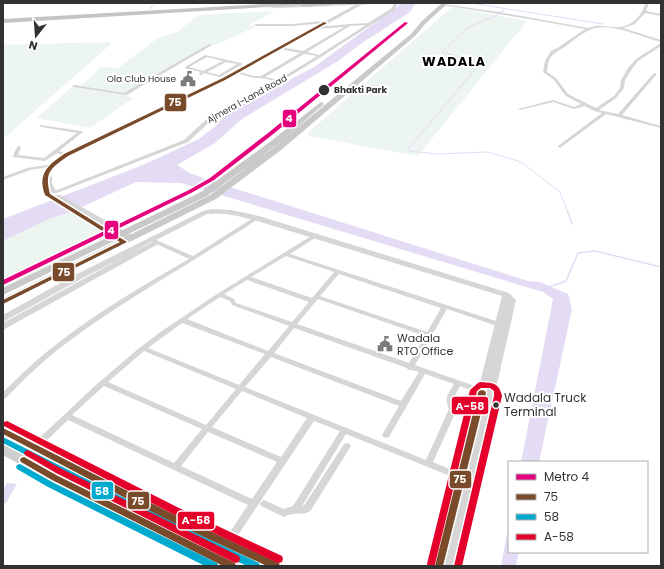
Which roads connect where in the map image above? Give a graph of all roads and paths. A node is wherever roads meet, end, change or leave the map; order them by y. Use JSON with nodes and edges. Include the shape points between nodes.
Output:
{"nodes":[{"id":1,"x":291,"y":3,"type":"edge"},
{"id":2,"x":310,"y":3,"type":"edge"},
{"id":3,"x":330,"y":3,"type":"edge"},
{"id":4,"x":361,"y":3,"type":"edge"},
{"id":5,"x":372,"y":3,"type":"edge"},
{"id":6,"x":396,"y":3,"type":"edge"},
{"id":7,"x":640,"y":3,"type":"edge"},
{"id":8,"x":647,"y":3,"type":"edge"},
{"id":9,"x":442,"y":4,"type":"edge"},
{"id":10,"x":248,"y":5,"type":"junction"},
{"id":11,"x":268,"y":5,"type":"edge"},
{"id":12,"x":644,"y":12,"type":"junction"},
{"id":13,"x":661,"y":15,"type":"edge"},
{"id":14,"x":3,"y":20,"type":"edge"},
{"id":15,"x":421,"y":21,"type":"junction"},
{"id":16,"x":326,"y":23,"type":"junction"},
{"id":17,"x":368,"y":24,"type":"junction"},
{"id":18,"x":256,"y":25,"type":"dead end"},
{"id":19,"x":350,"y":26,"type":"junction"},
{"id":20,"x":317,"y":28,"type":"junction"},
{"id":21,"x":619,"y":28,"type":"junction"},
{"id":22,"x":588,"y":30,"type":"junction"},
{"id":23,"x":661,"y":42,"type":"edge"},
{"id":24,"x":210,"y":46,"type":"dead end"},
{"id":25,"x":281,"y":48,"type":"junction"},
{"id":26,"x":305,"y":53,"type":"junction"},
{"id":27,"x":320,"y":56,"type":"junction"},
{"id":28,"x":226,"y":60,"type":"junction"},
{"id":29,"x":173,"y":67,"type":"junction"},
{"id":30,"x":239,"y":70,"type":"junction"},
{"id":31,"x":203,"y":73,"type":"junction"},
{"id":32,"x":655,"y":74,"type":"dead end"},
{"id":33,"x":227,"y":76,"type":"junction"},
{"id":34,"x":262,"y":76,"type":"junction"},
{"id":35,"x":278,"y":81,"type":"junction"},
{"id":36,"x":74,"y":86,"type":"dead end"},
{"id":37,"x":586,"y":104,"type":"junction"},
{"id":38,"x":520,"y":109,"type":"dead end"},
{"id":39,"x":596,"y":110,"type":"junction"},
{"id":40,"x":604,"y":112,"type":"junction"},
{"id":41,"x":619,"y":116,"type":"junction"},
{"id":42,"x":42,"y":126,"type":"dead end"},
{"id":43,"x":661,"y":127,"type":"edge"},
{"id":44,"x":19,"y":146,"type":"dead end"},
{"id":45,"x":560,"y":147,"type":"dead end"},
{"id":46,"x":56,"y":152,"type":"junction"},
{"id":47,"x":66,"y":155,"type":"junction"},
{"id":48,"x":52,"y":165,"type":"junction"},
{"id":49,"x":3,"y":179,"type":"edge"},
{"id":50,"x":52,"y":194,"type":"junction"},
{"id":51,"x":209,"y":196,"type":"junction"},
{"id":52,"x":256,"y":218,"type":"junction"},
{"id":53,"x":316,"y":236,"type":"junction"},
{"id":54,"x":124,"y":238,"type":"junction"},
{"id":55,"x":154,"y":241,"type":"junction"},
{"id":56,"x":286,"y":254,"type":"junction"},
{"id":57,"x":192,"y":258,"type":"junction"},
{"id":58,"x":338,"y":271,"type":"junction"},
{"id":59,"x":246,"y":278,"type":"junction"},
{"id":60,"x":77,"y":281,"type":"junction"},
{"id":61,"x":3,"y":292,"type":"edge"},
{"id":62,"x":220,"y":295,"type":"junction"},
{"id":63,"x":316,"y":299,"type":"junction"},
{"id":64,"x":3,"y":302,"type":"edge"},
{"id":65,"x":445,"y":307,"type":"junction"},
{"id":66,"x":3,"y":320,"type":"edge"},
{"id":67,"x":182,"y":320,"type":"junction"},
{"id":68,"x":293,"y":325,"type":"junction"},
{"id":69,"x":502,"y":326,"type":"junction"},
{"id":70,"x":3,"y":327,"type":"edge"},
{"id":71,"x":429,"y":334,"type":"junction"},
{"id":72,"x":144,"y":349,"type":"junction"},
{"id":73,"x":268,"y":354,"type":"junction"},
{"id":74,"x":410,"y":368,"type":"junction"},
{"id":75,"x":423,"y":372,"type":"junction"},
{"id":76,"x":104,"y":383,"type":"junction"},
{"id":77,"x":458,"y":384,"type":"junction"},
{"id":78,"x":241,"y":388,"type":"junction"},
{"id":79,"x":486,"y":393,"type":"junction"},
{"id":80,"x":3,"y":396,"type":"edge"},
{"id":81,"x":403,"y":405,"type":"junction"},
{"id":82,"x":68,"y":416,"type":"junction"},
{"id":83,"x":312,"y":417,"type":"junction"},
{"id":84,"x":207,"y":428,"type":"junction"},
{"id":85,"x":345,"y":430,"type":"junction"},
{"id":86,"x":3,"y":431,"type":"edge"},
{"id":87,"x":386,"y":436,"type":"dead end"},
{"id":88,"x":347,"y":446,"type":"dead end"},
{"id":89,"x":34,"y":447,"type":"junction"},
{"id":90,"x":3,"y":449,"type":"edge"},
{"id":91,"x":22,"y":459,"type":"junction"},
{"id":92,"x":282,"y":462,"type":"junction"},
{"id":93,"x":428,"y":464,"type":"junction"},
{"id":94,"x":175,"y":467,"type":"junction"},
{"id":95,"x":466,"y":478,"type":"junction"},
{"id":96,"x":254,"y":504,"type":"junction"},
{"id":97,"x":264,"y":504,"type":"dead end"},
{"id":98,"x":294,"y":510,"type":"junction"},
{"id":99,"x":227,"y":544,"type":"junction"},
{"id":100,"x":217,"y":559,"type":"junction"},
{"id":101,"x":232,"y":566,"type":"edge"},
{"id":102,"x":276,"y":566,"type":"edge"},
{"id":103,"x":439,"y":566,"type":"edge"},
{"id":104,"x":450,"y":566,"type":"edge"}],
"edges":[{"from":1,"to":2,"type":"highway"},
{"from":1,"to":10,"type":"highway"},
{"from":1,"to":11,"type":"highway"},
{"from":3,"to":11,"type":"highway"},
{"from":4,"to":5,"type":"street"},
{"from":4,"to":11,"type":"street","via":[[278,7]]},
{"from":4,"to":16,"type":"street"},
{"from":6,"to":17,"type":"street","name":"Ajmera l-Land Road","via":[[393,9]]},
{"from":7,"to":8,"type":"street"},
{"from":8,"to":12,"type":"street"},
{"from":9,"to":15,"type":"main road"},
{"from":9,"to":22,"type":"street"},
{"from":10,"to":11,"type":"highway"},
{"from":10,"to":14,"type":"highway"},
{"from":11,"to":14,"type":"highway"},
{"from":12,"to":13,"type":"street"},
{"from":12,"to":21,"type":"street","via":[[630,25]]},
{"from":15,"to":51,"type":"main road","via":[[303,120],[220,183]]},
{"from":15,"to":51,"type":"main road","via":[[413,35],[317,117],[229,186]]},
{"from":16,"to":18,"type":"street"},
{"from":16,"to":20,"type":"street"},
{"from":17,"to":19,"type":"street"},
{"from":17,"to":27,"type":"street","name":"Ajmera l-Land Road"},
{"from":19,"to":20,"type":"street"},
{"from":19,"to":26,"type":"street"},
{"from":20,"to":25,"type":"street"},
{"from":21,"to":22,"type":"street","via":[[607,26]]},
{"from":21,"to":23,"type":"street"},
{"from":22,"to":37,"type":"street","via":[[552,53],[545,67],[545,72],[555,79],[567,95]]},
{"from":23,"to":39,"type":"street","via":[[630,68],[623,80],[622,88],[615,97]]},
{"from":24,"to":29,"type":"street"},
{"from":25,"to":26,"type":"street"},
{"from":25,"to":30,"type":"street"},
{"from":26,"to":27,"type":"street"},
{"from":26,"to":34,"type":"street"},
{"from":27,"to":35,"type":"street","name":"Ajmera l-Land Road"},
{"from":28,"to":30,"type":"street","via":[[241,64]]},
{"from":28,"to":31,"type":"street"},
{"from":28,"to":31,"type":"street","via":[[206,56],[187,67]]},
{"from":29,"to":31,"type":"street"},
{"from":29,"to":36,"type":"street","via":[[125,94]]},
{"from":30,"to":33,"type":"street"},
{"from":30,"to":34,"type":"street","via":[[256,78]]},
{"from":31,"to":33,"type":"street"},
{"from":32,"to":41,"type":"street"},
{"from":33,"to":47,"type":"street"},
{"from":34,"to":35,"type":"street"},
{"from":35,"to":50,"type":"street","name":"Ajmera l-Land Road","via":[[212,117],[186,141]]},
{"from":37,"to":38,"type":"street","via":[[574,108],[553,101]]},
{"from":37,"to":39,"type":"street"},
{"from":39,"to":40,"type":"street"},
{"from":40,"to":41,"type":"street"},
{"from":40,"to":45,"type":"street"},
{"from":41,"to":43,"type":"street"},
{"from":42,"to":46,"type":"street","via":[[81,132]]},
{"from":44,"to":46,"type":"street","via":[[15,156],[45,160]]},
{"from":46,"to":47,"type":"street"},
{"from":47,"to":48,"type":"street"},
{"from":48,"to":49,"type":"street","via":[[29,169]]},
{"from":48,"to":50,"type":"street","via":[[49,180]]},
{"from":50,"to":54,"type":"street"},
{"from":51,"to":54,"type":"main road"},
{"from":52,"to":53,"type":"street"},
{"from":52,"to":55,"type":"street","via":[[227,211],[214,211],[211,215]]},
{"from":52,"to":57,"type":"street"},
{"from":53,"to":56,"type":"street"},
{"from":53,"to":69,"type":"street","via":[[506,295]]},
{"from":54,"to":61,"type":"main road"},
{"from":54,"to":64,"type":"main road"},
{"from":55,"to":57,"type":"street"},
{"from":55,"to":60,"type":"street"},
{"from":56,"to":58,"type":"street"},
{"from":56,"to":59,"type":"street"},
{"from":57,"to":80,"type":"street","via":[[108,310],[46,356]]},
{"from":58,"to":63,"type":"street"},
{"from":58,"to":65,"type":"street"},
{"from":59,"to":62,"type":"street"},
{"from":59,"to":63,"type":"street"},
{"from":60,"to":66,"type":"street"},
{"from":60,"to":70,"type":"street"},
{"from":62,"to":67,"type":"street"},
{"from":62,"to":68,"type":"street","via":[[232,300],[234,304]]},
{"from":63,"to":68,"type":"street"},
{"from":63,"to":71,"type":"street"},
{"from":65,"to":69,"type":"street"},
{"from":65,"to":71,"type":"street"},
{"from":67,"to":72,"type":"street"},
{"from":67,"to":73,"type":"street"},
{"from":68,"to":73,"type":"street"},
{"from":68,"to":74,"type":"street"},
{"from":69,"to":79,"type":"street"},
{"from":71,"to":74,"type":"street"},
{"from":72,"to":76,"type":"street"},
{"from":72,"to":78,"type":"street"},
{"from":73,"to":78,"type":"street"},
{"from":73,"to":81,"type":"street"},
{"from":74,"to":75,"type":"street"},
{"from":75,"to":77,"type":"street"},
{"from":75,"to":81,"type":"street"},
{"from":76,"to":82,"type":"street"},
{"from":76,"to":84,"type":"street"},
{"from":77,"to":79,"type":"street"},
{"from":77,"to":93,"type":"street","via":[[451,396],[453,409]]},
{"from":78,"to":83,"type":"street"},
{"from":78,"to":84,"type":"street"},
{"from":79,"to":95,"type":"street"},
{"from":81,"to":87,"type":"street"},
{"from":82,"to":89,"type":"street"},
{"from":82,"to":94,"type":"street"},
{"from":83,"to":85,"type":"street"},
{"from":83,"to":92,"type":"street"},
{"from":84,"to":92,"type":"street"},
{"from":84,"to":94,"type":"street"},
{"from":85,"to":93,"type":"street"},
{"from":85,"to":98,"type":"street"},
{"from":86,"to":89,"type":"main road"},
{"from":88,"to":98,"type":"street","via":[[308,507],[304,510]]},
{"from":89,"to":91,"type":"street"},
{"from":89,"to":99,"type":"main road"},
{"from":90,"to":91,"type":"main road"},
{"from":91,"to":100,"type":"main road"},
{"from":92,"to":96,"type":"street"},
{"from":93,"to":95,"type":"street"},
{"from":94,"to":96,"type":"street"},
{"from":95,"to":103,"type":"street"},
{"from":95,"to":104,"type":"street"},
{"from":96,"to":99,"type":"street"},
{"from":97,"to":98,"type":"street","via":[[284,513]]},
{"from":99,"to":100,"type":"street"},
{"from":99,"to":102,"type":"main road"},
{"from":100,"to":101,"type":"main road"}]}
